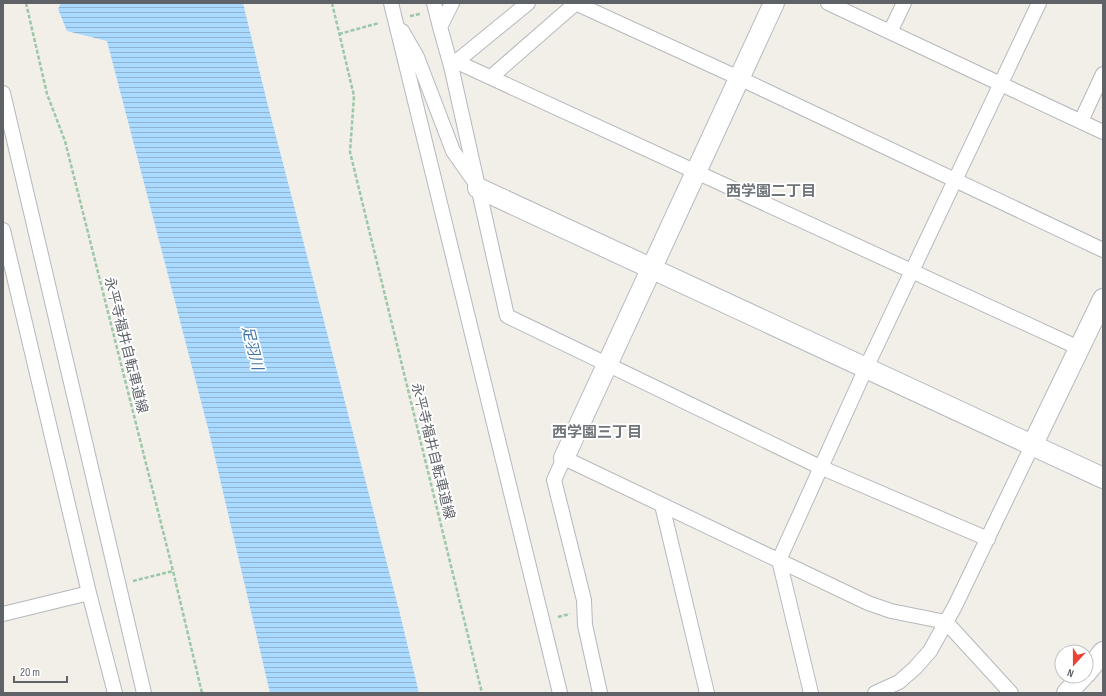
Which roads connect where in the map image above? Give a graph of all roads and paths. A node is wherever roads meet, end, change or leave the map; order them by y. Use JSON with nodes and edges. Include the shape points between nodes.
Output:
{"nodes":[{"id":1,"x":26,"y":3,"type":"edge"},
{"id":2,"x":332,"y":3,"type":"edge"},
{"id":3,"x":391,"y":3,"type":"edge"},
{"id":4,"x":452,"y":3,"type":"edge"},
{"id":5,"x":528,"y":3,"type":"edge"},
{"id":6,"x":576,"y":3,"type":"edge"},
{"id":7,"x":774,"y":3,"type":"edge"},
{"id":8,"x":828,"y":3,"type":"edge"},
{"id":9,"x":904,"y":3,"type":"edge"},
{"id":10,"x":1039,"y":3,"type":"edge"},
{"id":11,"x":435,"y":7,"type":"edge"},
{"id":12,"x":394,"y":19,"type":"junction"},
{"id":13,"x":440,"y":28,"type":"junction"},
{"id":14,"x":890,"y":32,"type":"junction"},
{"id":15,"x":339,"y":34,"type":"junction"},
{"id":16,"x":454,"y":64,"type":"junction"},
{"id":17,"x":1103,"y":74,"type":"edge"},
{"id":18,"x":491,"y":77,"type":"junction"},
{"id":19,"x":739,"y":78,"type":"junction"},
{"id":20,"x":1001,"y":84,"type":"junction"},
{"id":21,"x":3,"y":93,"type":"edge"},
{"id":22,"x":1081,"y":121,"type":"junction"},
{"id":23,"x":1103,"y":132,"type":"edge"},
{"id":24,"x":696,"y":171,"type":"junction"},
{"id":25,"x":955,"y":181,"type":"junction"},
{"id":26,"x":478,"y":188,"type":"junction"},
{"id":27,"x":3,"y":230,"type":"edge"},
{"id":28,"x":1103,"y":250,"type":"edge"},
{"id":29,"x":651,"y":268,"type":"junction"},
{"id":30,"x":912,"y":272,"type":"junction"},
{"id":31,"x":1103,"y":298,"type":"edge"},
{"id":32,"x":1079,"y":348,"type":"junction"},
{"id":33,"x":606,"y":365,"type":"junction"},
{"id":34,"x":866,"y":368,"type":"junction"},
{"id":35,"x":1032,"y":446,"type":"junction"},
{"id":36,"x":564,"y":458,"type":"junction"},
{"id":37,"x":820,"y":467,"type":"junction"},
{"id":38,"x":1103,"y":478,"type":"edge"},
{"id":39,"x":662,"y":504,"type":"junction"},
{"id":40,"x":988,"y":540,"type":"junction"},
{"id":41,"x":779,"y":560,"type":"junction"},
{"id":42,"x":89,"y":593,"type":"junction"},
{"id":43,"x":584,"y":611,"type":"junction"},
{"id":44,"x":3,"y":614,"type":"edge"},
{"id":45,"x":542,"y":620,"type":"junction"},
{"id":46,"x":946,"y":622,"type":"junction"},
{"id":47,"x":1076,"y":684,"type":"edge"},
{"id":48,"x":115,"y":693,"type":"edge"},
{"id":49,"x":144,"y":693,"type":"edge"},
{"id":50,"x":202,"y":693,"type":"edge"},
{"id":51,"x":482,"y":693,"type":"edge"},
{"id":52,"x":560,"y":693,"type":"edge"},
{"id":53,"x":600,"y":693,"type":"edge"},
{"id":54,"x":707,"y":693,"type":"edge"},
{"id":55,"x":811,"y":693,"type":"edge"},
{"id":56,"x":875,"y":693,"type":"edge"},
{"id":57,"x":1011,"y":693,"type":"edge"},
{"id":58,"x":1067,"y":693,"type":"edge"}],
"edges":[{"from":1,"to":50,"type":"path","name":"永平寺福井自転車道線","via":[[47,94],[65,141]]},
{"from":2,"to":15,"type":"path","name":"永平寺福井自転車道線"},
{"from":3,"to":12,"type":"street"},
{"from":4,"to":13,"type":"street"},
{"from":5,"to":16,"type":"street"},
{"from":6,"to":18,"type":"street"},
{"from":6,"to":19,"type":"street"},
{"from":7,"to":19,"type":"street"},
{"from":8,"to":14,"type":"street"},
{"from":9,"to":14,"type":"street"},
{"from":10,"to":20,"type":"street"},
{"from":11,"to":12,"type":"path"},
{"from":11,"to":13,"type":"street"},
{"from":12,"to":15,"type":"path"},
{"from":12,"to":26,"type":"street","via":[[417,57],[453,151]]},
{"from":12,"to":45,"type":"street"},
{"from":13,"to":16,"type":"street"},
{"from":14,"to":20,"type":"street"},
{"from":15,"to":51,"type":"path","name":"永平寺福井自転車道線","via":[[354,96],[350,152]]},
{"from":16,"to":18,"type":"street"},
{"from":16,"to":26,"type":"street"},
{"from":17,"to":22,"type":"street"},
{"from":18,"to":24,"type":"street"},
{"from":19,"to":24,"type":"street"},
{"from":19,"to":25,"type":"street"},
{"from":20,"to":22,"type":"street"},
{"from":20,"to":25,"type":"street"},
{"from":21,"to":49,"type":"street"},
{"from":22,"to":23,"type":"street"},
{"from":24,"to":29,"type":"street"},
{"from":24,"to":30,"type":"street"},
{"from":25,"to":28,"type":"street"},
{"from":25,"to":30,"type":"street"},
{"from":26,"to":29,"type":"street"},
{"from":26,"to":33,"type":"street","via":[[507,316]]},
{"from":27,"to":42,"type":"street"},
{"from":29,"to":33,"type":"street"},
{"from":29,"to":34,"type":"street"},
{"from":30,"to":32,"type":"street"},
{"from":30,"to":34,"type":"street"},
{"from":31,"to":32,"type":"street"},
{"from":32,"to":35,"type":"street"},
{"from":33,"to":36,"type":"street"},
{"from":33,"to":37,"type":"street"},
{"from":34,"to":35,"type":"street"},
{"from":34,"to":37,"type":"street"},
{"from":35,"to":38,"type":"street"},
{"from":35,"to":40,"type":"street"},
{"from":36,"to":39,"type":"street"},
{"from":36,"to":43,"type":"street","via":[[554,480],[584,600]]},
{"from":37,"to":40,"type":"street"},
{"from":37,"to":41,"type":"street"},
{"from":39,"to":41,"type":"street"},
{"from":39,"to":54,"type":"street"},
{"from":40,"to":46,"type":"street"},
{"from":41,"to":46,"type":"street","via":[[868,603],[891,611]]},
{"from":41,"to":55,"type":"street"},
{"from":42,"to":44,"type":"street"},
{"from":42,"to":48,"type":"street"},
{"from":43,"to":45,"type":"path"},
{"from":43,"to":53,"type":"street"},
{"from":45,"to":52,"type":"street"},
{"from":46,"to":56,"type":"street","via":[[930,651],[915,668],[899,682]]},
{"from":46,"to":57,"type":"street"},
{"from":47,"to":58,"type":"street"}]}
